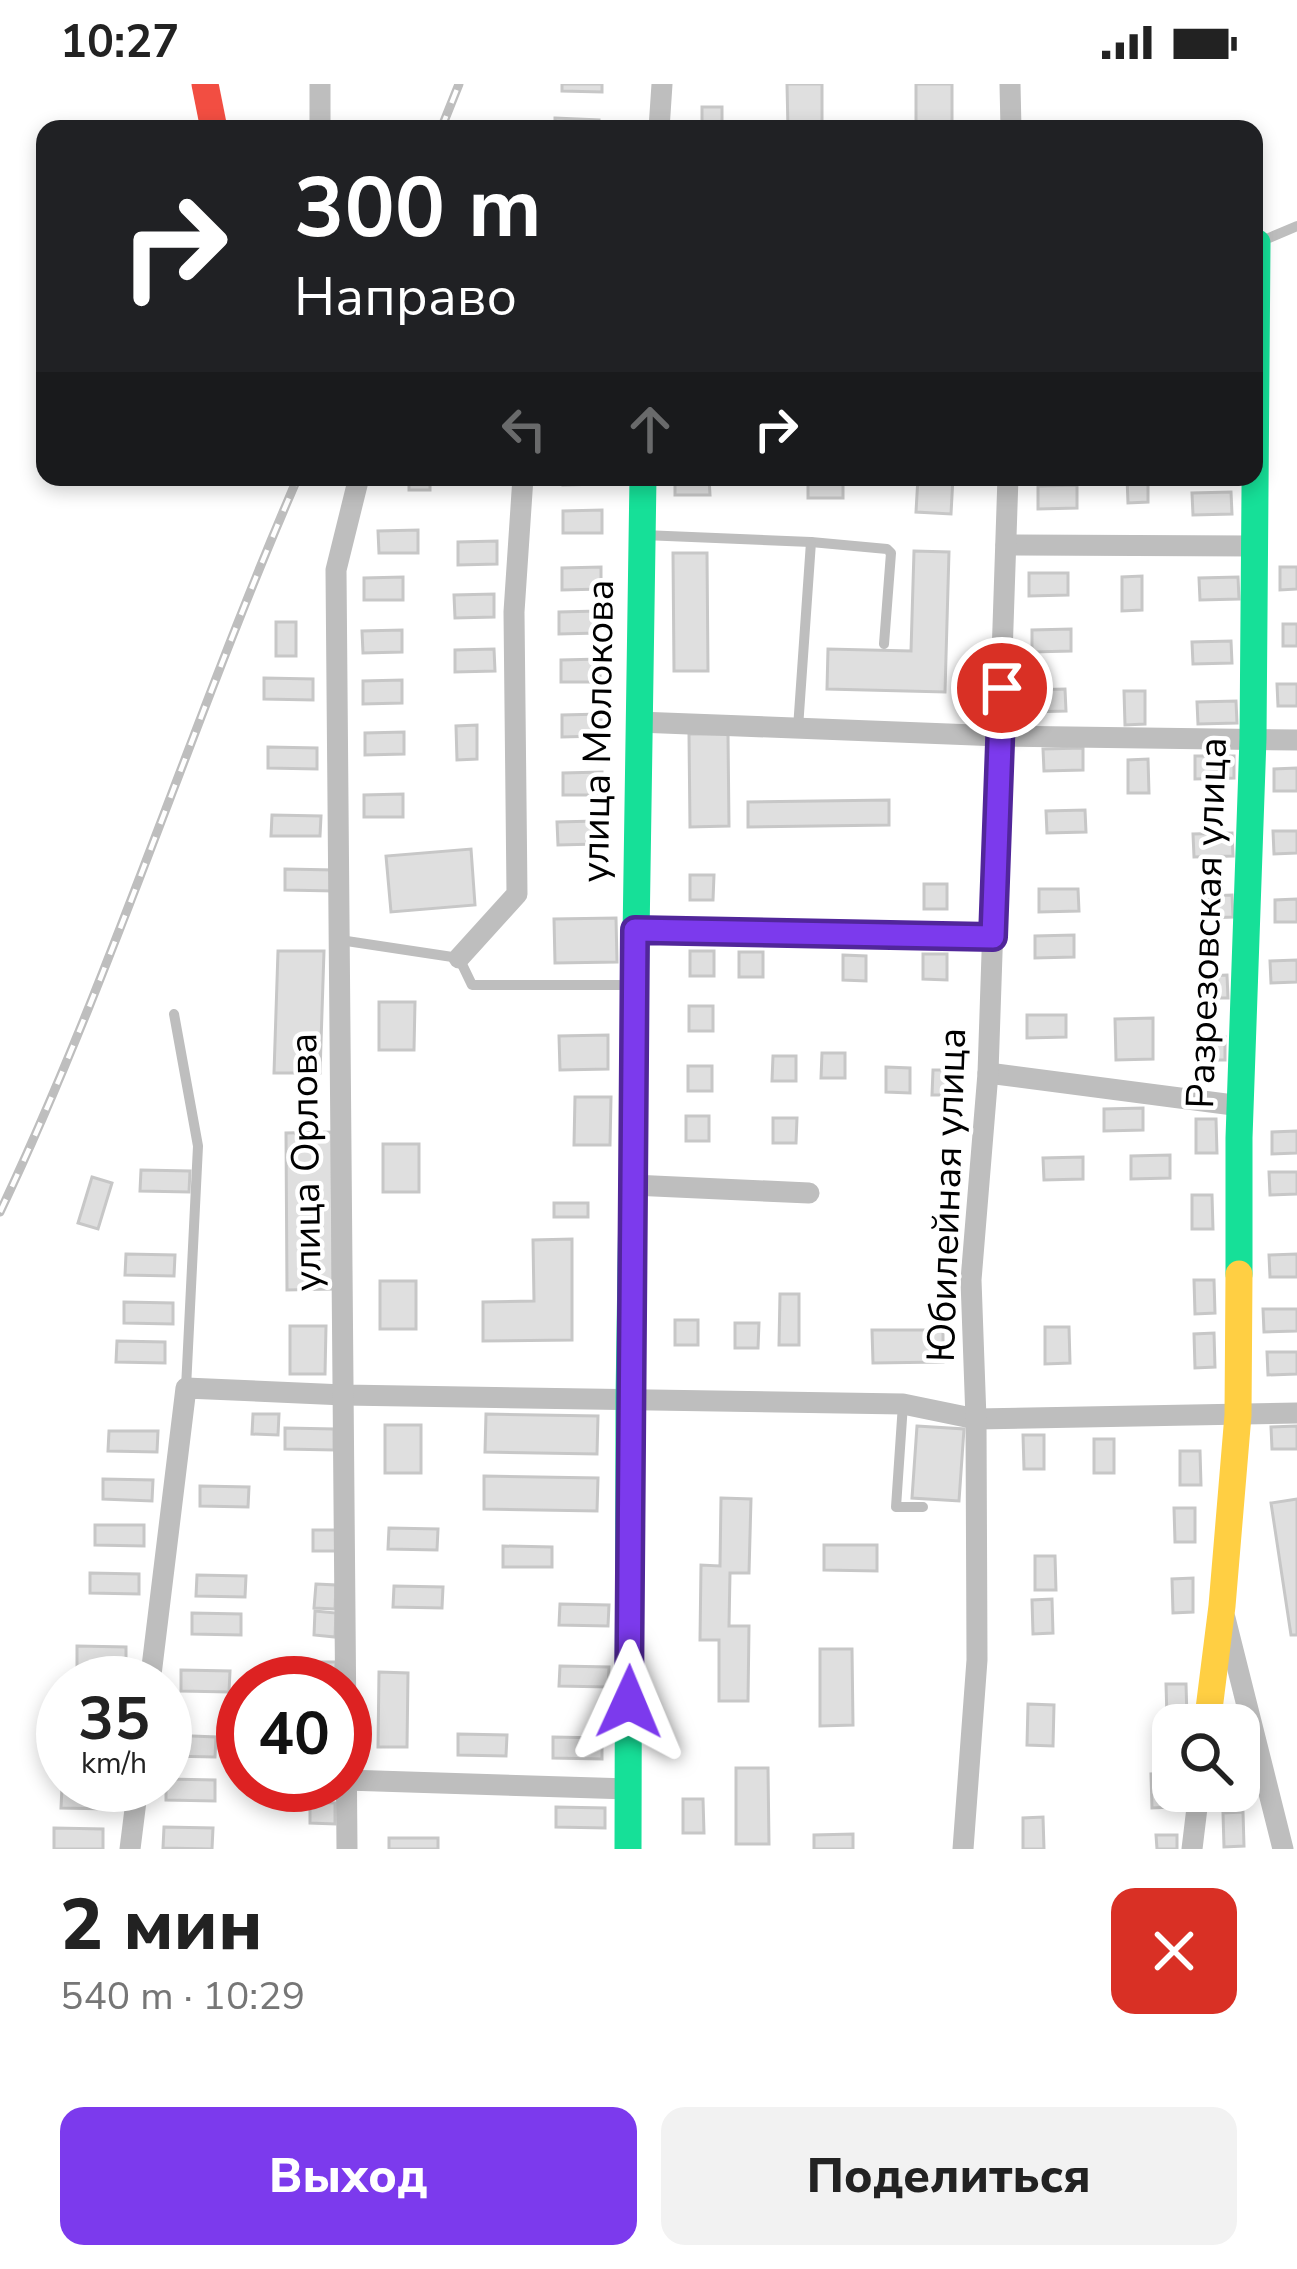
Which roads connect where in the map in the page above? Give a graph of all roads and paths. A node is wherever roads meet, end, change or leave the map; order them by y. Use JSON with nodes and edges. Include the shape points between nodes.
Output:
{"nodes":[{"id":1,"x":206,"y":84,"type":"edge"},
{"id":2,"x":320,"y":84,"type":"edge"},
{"id":3,"x":662,"y":84,"type":"edge"},
{"id":4,"x":1010,"y":84,"type":"edge"},
{"id":5,"x":212,"y":120,"type":"edge"},
{"id":6,"x":320,"y":120,"type":"edge"},
{"id":7,"x":660,"y":120,"type":"edge"},
{"id":8,"x":1011,"y":120,"type":"edge"},
{"id":9,"x":1297,"y":226,"type":"edge"},
{"id":10,"x":1263,"y":240,"type":"edge"},
{"id":11,"x":357,"y":486,"type":"edge"},
{"id":12,"x":522,"y":486,"type":"edge"},
{"id":13,"x":643,"y":486,"type":"edge"},
{"id":14,"x":1008,"y":486,"type":"edge"},
{"id":15,"x":1254,"y":486,"type":"edge"},
{"id":16,"x":640,"y":535,"type":"junction"},
{"id":17,"x":812,"y":542,"type":"junction"},
{"id":18,"x":1006,"y":544,"type":"junction"},
{"id":19,"x":1254,"y":547,"type":"junction"},
{"id":20,"x":884,"y":644,"type":"dead end"},
{"id":21,"x":638,"y":722,"type":"junction"},
{"id":22,"x":798,"y":728,"type":"junction"},
{"id":23,"x":1000,"y":736,"type":"junction"},
{"id":24,"x":1252,"y":738,"type":"junction"},
{"id":25,"x":1297,"y":740,"type":"edge"},
{"id":26,"x":635,"y":930,"type":"junction"},
{"id":27,"x":993,"y":937,"type":"junction"},
{"id":28,"x":340,"y":940,"type":"junction"},
{"id":29,"x":459,"y":958,"type":"junction"},
{"id":30,"x":634,"y":985,"type":"junction"},
{"id":31,"x":174,"y":1014,"type":"dead end"},
{"id":32,"x":988,"y":1073,"type":"junction"},
{"id":33,"x":1240,"y":1106,"type":"junction"},
{"id":34,"x":632,"y":1185,"type":"junction"},
{"id":35,"x":809,"y":1192,"type":"dead end"},
{"id":36,"x":186,"y":1388,"type":"junction"},
{"id":37,"x":344,"y":1395,"type":"junction"},
{"id":38,"x":629,"y":1398,"type":"junction"},
{"id":39,"x":903,"y":1404,"type":"junction"},
{"id":40,"x":1297,"y":1413,"type":"edge"},
{"id":41,"x":1238,"y":1415,"type":"junction"},
{"id":42,"x":976,"y":1419,"type":"junction"},
{"id":43,"x":922,"y":1507,"type":"dead end"},
{"id":44,"x":1222,"y":1606,"type":"junction"},
{"id":45,"x":153,"y":1656,"type":"edge"},
{"id":46,"x":345,"y":1656,"type":"edge"},
{"id":47,"x":1210,"y":1704,"type":"edge"},
{"id":48,"x":372,"y":1781,"type":"edge"},
{"id":49,"x":629,"y":1789,"type":"junction"},
{"id":50,"x":135,"y":1812,"type":"edge"},
{"id":51,"x":346,"y":1812,"type":"edge"},
{"id":52,"x":1196,"y":1812,"type":"edge"},
{"id":53,"x":130,"y":1849,"type":"edge"},
{"id":54,"x":347,"y":1849,"type":"edge"},
{"id":55,"x":628,"y":1849,"type":"edge"},
{"id":56,"x":963,"y":1849,"type":"edge"},
{"id":57,"x":1192,"y":1849,"type":"edge"},
{"id":58,"x":1282,"y":1849,"type":"edge"}],
"edges":[{"from":1,"to":5,"type":"street"},
{"from":2,"to":6,"type":"street"},
{"from":3,"to":7,"type":"street"},
{"from":4,"to":8,"type":"street"},
{"from":9,"to":10,"type":"lane"},
{"from":11,"to":28,"type":"street","name":"улица Орлова","via":[[336,570]]},
{"from":12,"to":29,"type":"street","via":[[514,612],[517,894]]},
{"from":13,"to":16,"type":"street","name":"улица Молокова"},
{"from":14,"to":18,"type":"street","name":"Юбилейная улица"},
{"from":15,"to":19,"type":"street","name":"Разрезовская улица"},
{"from":16,"to":17,"type":"lane"},
{"from":16,"to":21,"type":"street","name":"улица Молокова"},
{"from":17,"to":20,"type":"lane","via":[[890,553]]},
{"from":17,"to":22,"type":"lane"},
{"from":18,"to":19,"type":"street"},
{"from":18,"to":23,"type":"street","name":"Юбилейная улица"},
{"from":19,"to":24,"type":"street","name":"Разрезовская улица"},
{"from":21,"to":22,"type":"street"},
{"from":21,"to":26,"type":"street","name":"улица Молокова"},
{"from":22,"to":23,"type":"street"},
{"from":23,"to":24,"type":"street"},
{"from":23,"to":27,"type":"street","name":"Юбилейная улица"},
{"from":24,"to":25,"type":"street"},
{"from":24,"to":33,"type":"street","name":"Разрезовская улица"},
{"from":26,"to":27,"type":"street"},
{"from":26,"to":30,"type":"street","name":"улица Молокова"},
{"from":27,"to":32,"type":"street","name":"Юбилейная улица"},
{"from":28,"to":29,"type":"lane"},
{"from":28,"to":37,"type":"street","name":"улица Орлова"},
{"from":29,"to":30,"type":"lane","via":[[472,985]]},
{"from":30,"to":34,"type":"street","name":"улица Молокова"},
{"from":31,"to":36,"type":"lane","via":[[198,1147]]},
{"from":32,"to":33,"type":"street"},
{"from":32,"to":42,"type":"street","name":"Юбилейная улица","via":[[971,1280]]},
{"from":33,"to":41,"type":"street","name":"Разрезовская улица"},
{"from":34,"to":35,"type":"street"},
{"from":34,"to":38,"type":"street","name":"улица Молокова"},
{"from":36,"to":37,"type":"street"},
{"from":36,"to":45,"type":"street"},
{"from":37,"to":38,"type":"street"},
{"from":37,"to":46,"type":"street","name":"улица Орлова"},
{"from":38,"to":39,"type":"street"},
{"from":38,"to":49,"type":"street","name":"улица Молокова"},
{"from":39,"to":42,"type":"street"},
{"from":39,"to":43,"type":"lane","via":[[896,1508]]},
{"from":40,"to":41,"type":"street"},
{"from":41,"to":42,"type":"street"},
{"from":41,"to":44,"type":"street","name":"Разрезовская улица"},
{"from":42,"to":56,"type":"street","name":"Юбилейная улица","via":[[977,1660]]},
{"from":44,"to":47,"type":"street","name":"Разрезовская улица"},
{"from":44,"to":58,"type":"street","name":"Разрезовская улица"},
{"from":48,"to":49,"type":"street"},
{"from":49,"to":55,"type":"street","name":"улица Молокова"},
{"from":50,"to":53,"type":"street"},
{"from":51,"to":54,"type":"street","name":"улица Орлова"},
{"from":52,"to":57,"type":"street"}]}
